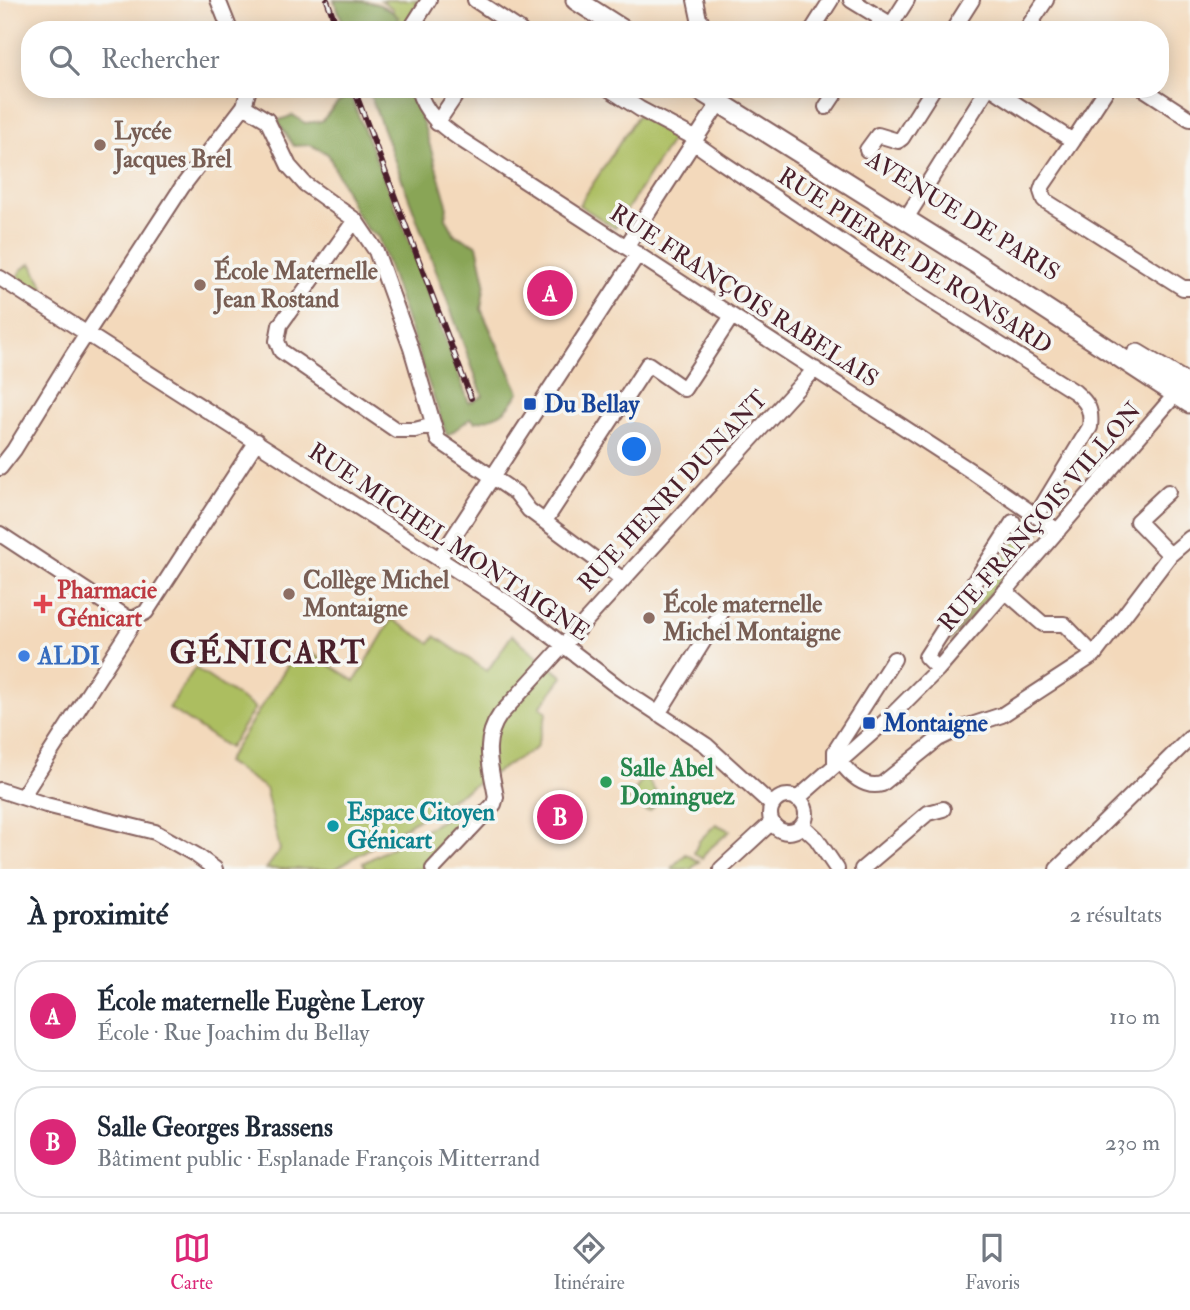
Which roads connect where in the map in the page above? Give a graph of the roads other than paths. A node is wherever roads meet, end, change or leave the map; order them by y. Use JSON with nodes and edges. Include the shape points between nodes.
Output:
{"nodes":[{"id":1,"x":218,"y":0,"type":"edge"},
{"id":2,"x":429,"y":0,"type":"edge"},
{"id":3,"x":475,"y":0,"type":"edge"},
{"id":4,"x":559,"y":0,"type":"edge"},
{"id":5,"x":576,"y":0,"type":"edge"},
{"id":6,"x":695,"y":0,"type":"edge"},
{"id":7,"x":831,"y":0,"type":"edge"},
{"id":8,"x":851,"y":0,"type":"edge"},
{"id":9,"x":907,"y":0,"type":"edge"},
{"id":10,"x":972,"y":0,"type":"edge"},
{"id":11,"x":1045,"y":0,"type":"edge"},
{"id":12,"x":226,"y":21,"type":"edge"},
{"id":13,"x":416,"y":21,"type":"edge"},
{"id":14,"x":498,"y":21,"type":"edge"},
{"id":15,"x":592,"y":21,"type":"edge"},
{"id":16,"x":609,"y":21,"type":"edge"},
{"id":17,"x":701,"y":21,"type":"edge"},
{"id":18,"x":818,"y":21,"type":"edge"},
{"id":19,"x":880,"y":21,"type":"edge"},
{"id":20,"x":891,"y":21,"type":"edge"},
{"id":21,"x":959,"y":21,"type":"edge"},
{"id":22,"x":1032,"y":21,"type":"edge"},
{"id":23,"x":246,"y":98,"type":"edge"},
{"id":24,"x":421,"y":98,"type":"edge"},
{"id":25,"x":454,"y":98,"type":"edge"},
{"id":26,"x":622,"y":98,"type":"edge"},
{"id":27,"x":720,"y":98,"type":"edge"},
{"id":28,"x":728,"y":98,"type":"edge"},
{"id":29,"x":728,"y":98,"type":"edge"},
{"id":30,"x":832,"y":98,"type":"edge"},
{"id":31,"x":927,"y":98,"type":"edge"},
{"id":32,"x":981,"y":98,"type":"edge"},
{"id":33,"x":1007,"y":98,"type":"edge"},
{"id":34,"x":1101,"y":98,"type":"edge"},
{"id":35,"x":1158,"y":98,"type":"edge"},
{"id":36,"x":244,"y":106,"type":"junction"},
{"id":37,"x":826,"y":107,"type":"dead end"},
{"id":38,"x":1190,"y":119,"type":"edge"},
{"id":39,"x":438,"y":123,"type":"junction"},
{"id":40,"x":695,"y":141,"type":"junction"},
{"id":41,"x":1073,"y":141,"type":"junction"},
{"id":42,"x":866,"y":150,"type":"dead end"},
{"id":43,"x":910,"y":212,"type":"junction"},
{"id":44,"x":355,"y":220,"type":"junction"},
{"id":45,"x":632,"y":251,"type":"junction"},
{"id":46,"x":0,"y":278,"type":"edge"},
{"id":47,"x":1190,"y":288,"type":"edge"},
{"id":48,"x":732,"y":316,"type":"junction"},
{"id":49,"x":88,"y":333,"type":"junction"},
{"id":50,"x":815,"y":369,"type":"junction"},
{"id":51,"x":1187,"y":390,"type":"edge"},
{"id":52,"x":434,"y":425,"type":"junction"},
{"id":53,"x":257,"y":441,"type":"junction"},
{"id":54,"x":0,"y":468,"type":"edge"},
{"id":55,"x":492,"y":478,"type":"junction"},
{"id":56,"x":1168,"y":492,"type":"dead end"},
{"id":57,"x":1036,"y":516,"type":"junction"},
{"id":58,"x":545,"y":521,"type":"junction"},
{"id":59,"x":1013,"y":522,"type":"dead end"},
{"id":60,"x":1058,"y":531,"type":"junction"},
{"id":61,"x":0,"y":534,"type":"edge"},
{"id":62,"x":1190,"y":538,"type":"edge"},
{"id":63,"x":1170,"y":555,"type":"junction"},
{"id":64,"x":439,"y":559,"type":"junction"},
{"id":65,"x":622,"y":579,"type":"junction"},
{"id":66,"x":1005,"y":591,"type":"junction"},
{"id":67,"x":723,"y":610,"type":"dead end"},
{"id":68,"x":129,"y":621,"type":"junction"},
{"id":69,"x":563,"y":643,"type":"junction"},
{"id":70,"x":1094,"y":655,"type":"junction"},
{"id":71,"x":894,"y":659,"type":"dead end"},
{"id":72,"x":938,"y":669,"type":"junction"},
{"id":73,"x":658,"y":714,"type":"junction"},
{"id":74,"x":1190,"y":738,"type":"edge"},
{"id":75,"x":837,"y":763,"type":"junction"},
{"id":76,"x":0,"y":790,"type":"edge"},
{"id":77,"x":22,"y":797,"type":"junction"},
{"id":78,"x":797,"y":799,"type":"junction"},
{"id":79,"x":772,"y":806,"type":"junction"},
{"id":80,"x":943,"y":809,"type":"dead end"},
{"id":81,"x":772,"y":822,"type":"junction"},
{"id":82,"x":802,"y":825,"type":"junction"},
{"id":83,"x":215,"y":869,"type":"edge"},
{"id":84,"x":433,"y":869,"type":"edge"},
{"id":85,"x":721,"y":869,"type":"edge"},
{"id":86,"x":837,"y":869,"type":"edge"},
{"id":87,"x":862,"y":869,"type":"edge"},
{"id":88,"x":1056,"y":869,"type":"edge"}],
"edges":[{"from":1,"to":12,"type":"street"},
{"from":2,"to":13,"type":"street"},
{"from":3,"to":14,"type":"street"},
{"from":4,"to":15,"type":"main road"},
{"from":5,"to":16,"type":"main road"},
{"from":6,"to":17,"type":"street"},
{"from":7,"to":18,"type":"street"},
{"from":8,"to":19,"type":"street"},
{"from":9,"to":20,"type":"street"},
{"from":10,"to":21,"type":"street"},
{"from":11,"to":22,"type":"street"},
{"from":23,"to":36,"type":"street"},
{"from":24,"to":39,"type":"street","name":"RUE FRANÇOIS RABELAIS"},
{"from":25,"to":39,"type":"street"},
{"from":26,"to":40,"type":"street","name":"RUE PIERRE DE RONSARD"},
{"from":27,"to":40,"type":"street"},
{"from":28,"to":43,"type":"main road","name":"AVENUE DE PARIS"},
{"from":29,"to":51,"type":"main road","name":"AVENUE DE PARIS","via":[[1120,359]]},
{"from":30,"to":37,"type":"street"},
{"from":31,"to":42,"type":"street","via":[[902,138],[878,135]]},
{"from":32,"to":43,"type":"street"},
{"from":33,"to":41,"type":"street"},
{"from":34,"to":41,"type":"street"},
{"from":35,"to":38,"type":"street"},
{"from":36,"to":44,"type":"street","via":[[267,120],[289,166],[305,184]]},
{"from":36,"to":49,"type":"street","via":[[182,187]]},
{"from":39,"to":45,"type":"street","name":"RUE FRANÇOIS RABELAIS"},
{"from":40,"to":45,"type":"street"},
{"from":40,"to":57,"type":"street","name":"RUE PIERRE DE RONSARD","via":[[1087,404],[1092,414],[1090,427]]},
{"from":41,"to":47,"type":"street","via":[[1043,185],[1044,200],[1183,288]]},
{"from":43,"to":51,"type":"main road","name":"AVENUE DE PARIS"},
{"from":44,"to":52,"type":"street","via":[[376,251]]},
{"from":44,"to":52,"type":"street","via":[[280,325],[276,341],[281,351],[396,430]]},
{"from":45,"to":48,"type":"street","name":"RUE FRANÇOIS RABELAIS"},
{"from":45,"to":55,"type":"street"},
{"from":46,"to":49,"type":"street","name":"RUE MICHEL MONTAIGNE"},
{"from":48,"to":50,"type":"street","name":"RUE FRANÇOIS RABELAIS"},
{"from":48,"to":58,"type":"street","via":[[684,389],[648,364]]},
{"from":49,"to":53,"type":"street","name":"RUE MICHEL MONTAIGNE"},
{"from":49,"to":54,"type":"street"},
{"from":50,"to":57,"type":"street","name":"RUE FRANÇOIS RABELAIS"},
{"from":50,"to":65,"type":"street","name":"RUE HENRI DUNANT"},
{"from":51,"to":60,"type":"street","name":"RUE FRANÇOIS VILLON"},
{"from":52,"to":55,"type":"street","via":[[444,446]]},
{"from":53,"to":64,"type":"street","name":"RUE MICHEL MONTAIGNE"},
{"from":53,"to":68,"type":"street","via":[[146,612]]},
{"from":55,"to":58,"type":"street"},
{"from":55,"to":64,"type":"street"},
{"from":56,"to":63,"type":"street","via":[[1137,521]]},
{"from":57,"to":60,"type":"street","name":"RUE FRANÇOIS RABELAIS"},
{"from":58,"to":65,"type":"street"},
{"from":59,"to":72,"type":"street","name":"RUE FRANÇOIS VILLON","via":[[926,657]]},
{"from":60,"to":66,"type":"street","name":"RUE FRANÇOIS VILLON"},
{"from":61,"to":68,"type":"street"},
{"from":62,"to":63,"type":"street"},
{"from":63,"to":70,"type":"street"},
{"from":64,"to":69,"type":"street","name":"RUE MICHEL MONTAIGNE"},
{"from":65,"to":69,"type":"street","name":"RUE HENRI DUNANT"},
{"from":66,"to":70,"type":"street","via":[[1043,624],[1064,624]]},
{"from":66,"to":72,"type":"street","name":"RUE FRANÇOIS VILLON"},
{"from":67,"to":73,"type":"street"},
{"from":68,"to":77,"type":"street","via":[[131,627]]},
{"from":69,"to":73,"type":"street","name":"RUE MICHEL MONTAIGNE"},
{"from":69,"to":84,"type":"street","name":"RUE HENRI DUNANT","via":[[492,727],[487,743],[494,804]]},
{"from":70,"to":75,"type":"street","via":[[1002,715],[938,739],[883,784],[864,782]]},
{"from":71,"to":75,"type":"street","name":"RUE FRANÇOIS VILLON","via":[[835,751]]},
{"from":72,"to":75,"type":"street","name":"RUE FRANÇOIS VILLON"},
{"from":73,"to":79,"type":"street","name":"RUE MICHEL MONTAIGNE","via":[[706,745]]},
{"from":74,"to":88,"type":"street"},
{"from":75,"to":78,"type":"street","name":"RUE FRANÇOIS VILLON"},
{"from":76,"to":77,"type":"street"},
{"from":77,"to":83,"type":"street","via":[[155,832]]},
{"from":78,"to":79,"type":"street","via":[[783,797]]},
{"from":78,"to":82,"type":"street","via":[[806,814]]},
{"from":79,"to":81,"type":"street"},
{"from":80,"to":87,"type":"street","via":[[928,813]]},
{"from":81,"to":82,"type":"street","via":[[786,832]]},
{"from":81,"to":85,"type":"street"},
{"from":82,"to":86,"type":"street"}]}
